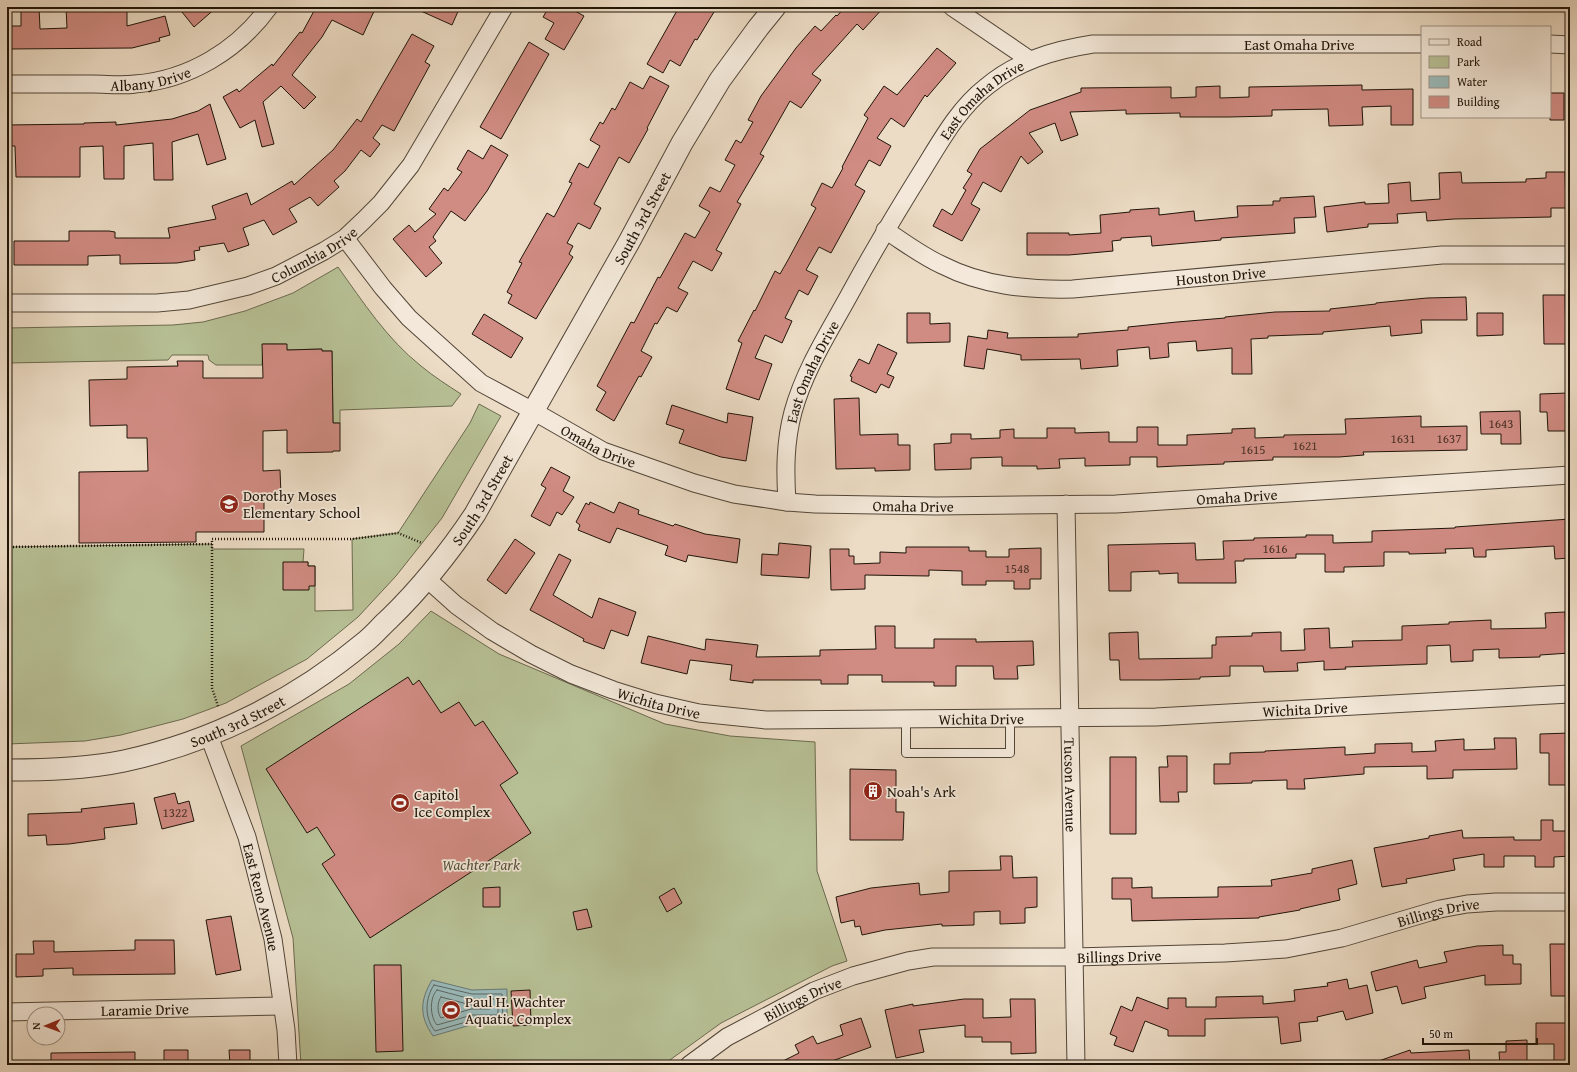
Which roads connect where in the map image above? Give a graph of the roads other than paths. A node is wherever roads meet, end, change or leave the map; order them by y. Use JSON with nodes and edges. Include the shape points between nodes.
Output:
{"nodes":[{"id":1,"x":269,"y":7,"type":"edge"},
{"id":2,"x":504,"y":7,"type":"edge"},
{"id":3,"x":775,"y":7,"type":"edge"},
{"id":4,"x":952,"y":7,"type":"edge"},
{"id":5,"x":1421,"y":44,"type":"edge"},
{"id":6,"x":1551,"y":44,"type":"edge"},
{"id":7,"x":1570,"y":45,"type":"edge"},
{"id":8,"x":1030,"y":60,"type":"junction"},
{"id":9,"x":7,"y":84,"type":"edge"},
{"id":10,"x":885,"y":230,"type":"junction"},
{"id":11,"x":344,"y":238,"type":"junction"},
{"id":12,"x":1570,"y":255,"type":"edge"},
{"id":13,"x":7,"y":303,"type":"edge"},
{"id":14,"x":533,"y":411,"type":"junction"},
{"id":15,"x":1570,"y":475,"type":"edge"},
{"id":16,"x":787,"y":502,"type":"junction"},
{"id":17,"x":1066,"y":504,"type":"junction"},
{"id":18,"x":427,"y":579,"type":"junction"},
{"id":19,"x":1570,"y":694,"type":"edge"},
{"id":20,"x":1069,"y":717,"type":"junction"},
{"id":21,"x":1010,"y":718,"type":"junction"},
{"id":22,"x":906,"y":719,"type":"junction"},
{"id":23,"x":209,"y":736,"type":"junction"},
{"id":24,"x":7,"y":770,"type":"edge"},
{"id":25,"x":1570,"y":902,"type":"edge"},
{"id":26,"x":1074,"y":957,"type":"junction"},
{"id":27,"x":282,"y":1006,"type":"junction"},
{"id":28,"x":7,"y":1012,"type":"edge"},
{"id":29,"x":288,"y":1065,"type":"edge"},
{"id":30,"x":689,"y":1065,"type":"edge"},
{"id":31,"x":1076,"y":1065,"type":"edge"}],
"edges":[{"from":1,"to":9,"type":"street","name":"Albany Drive","via":[[249,31],[230,48],[191,70],[161,80],[135,84]]},
{"from":2,"to":11,"type":"street","name":"Columbia Drive","via":[[411,165],[381,203]]},
{"from":3,"to":14,"type":"street","name":"South 3rd Street","via":[[720,80],[690,130]]},
{"from":4,"to":8,"type":"street"},
{"from":5,"to":8,"type":"street","name":"East Omaha Drive","via":[[1094,44],[1067,48]]},
{"from":6,"to":7,"type":"street"},
{"from":8,"to":10,"type":"street","name":"East Omaha Drive","via":[[985,87],[966,105],[950,126]]},
{"from":10,"to":12,"type":"street","name":"Houston Drive","via":[[956,272],[1006,286],[1043,290],[1442,255]]},
{"from":10,"to":16,"type":"street","name":"East Omaha Drive","via":[[802,385],[787,442]]},
{"from":11,"to":13,"type":"street","name":"Columbia Drive","via":[[300,265],[276,276],[197,299],[157,303]]},
{"from":11,"to":14,"type":"street","name":"Omaha Drive","via":[[414,323],[481,383]]},
{"from":14,"to":16,"type":"street","name":"Omaha Drive","via":[[603,451],[694,483],[734,494]]},
{"from":14,"to":18,"type":"street","name":"South 3rd Street","via":[[471,519],[447,556]]},
{"from":15,"to":17,"type":"street","name":"Omaha Drive","via":[[1116,504]]},
{"from":16,"to":17,"type":"street","name":"Omaha Drive","via":[[936,506]]},
{"from":17,"to":20,"type":"street","name":"Tucson Avenue"},
{"from":18,"to":22,"type":"street","name":"Wichita Drive","via":[[456,605],[492,631],[531,654],[578,677],[648,701],[699,713],[766,720]]},
{"from":18,"to":23,"type":"street","name":"South 3rd Street","via":[[366,642],[322,675],[268,708]]},
{"from":19,"to":20,"type":"street","name":"Wichita Drive","via":[[1156,717]]},
{"from":20,"to":21,"type":"street","name":"Wichita Drive"},
{"from":20,"to":26,"type":"street","name":"Tucson Avenue"},
{"from":21,"to":22,"type":"street","name":"Wichita Drive"},
{"from":21,"to":22,"type":"lane","via":[[1010,753],[906,753]]},
{"from":23,"to":24,"type":"street","name":"South 3rd Street","via":[[123,761],[62,768]]},
{"from":23,"to":27,"type":"street","name":"East Reno Avenue","via":[[247,837],[274,939]]},
{"from":25,"to":26,"type":"street","name":"Billings Drive","via":[[1467,904],[1440,909],[1342,938],[1286,948],[1225,953]]},
{"from":26,"to":30,"type":"street","name":"Billings Drive","via":[[933,957],[908,960],[814,990],[727,1037]]},
{"from":26,"to":31,"type":"street","name":"Tucson Avenue"},
{"from":27,"to":28,"type":"street","name":"Laramie Drive"},
{"from":27,"to":29,"type":"street","name":"East Reno Avenue"}]}
